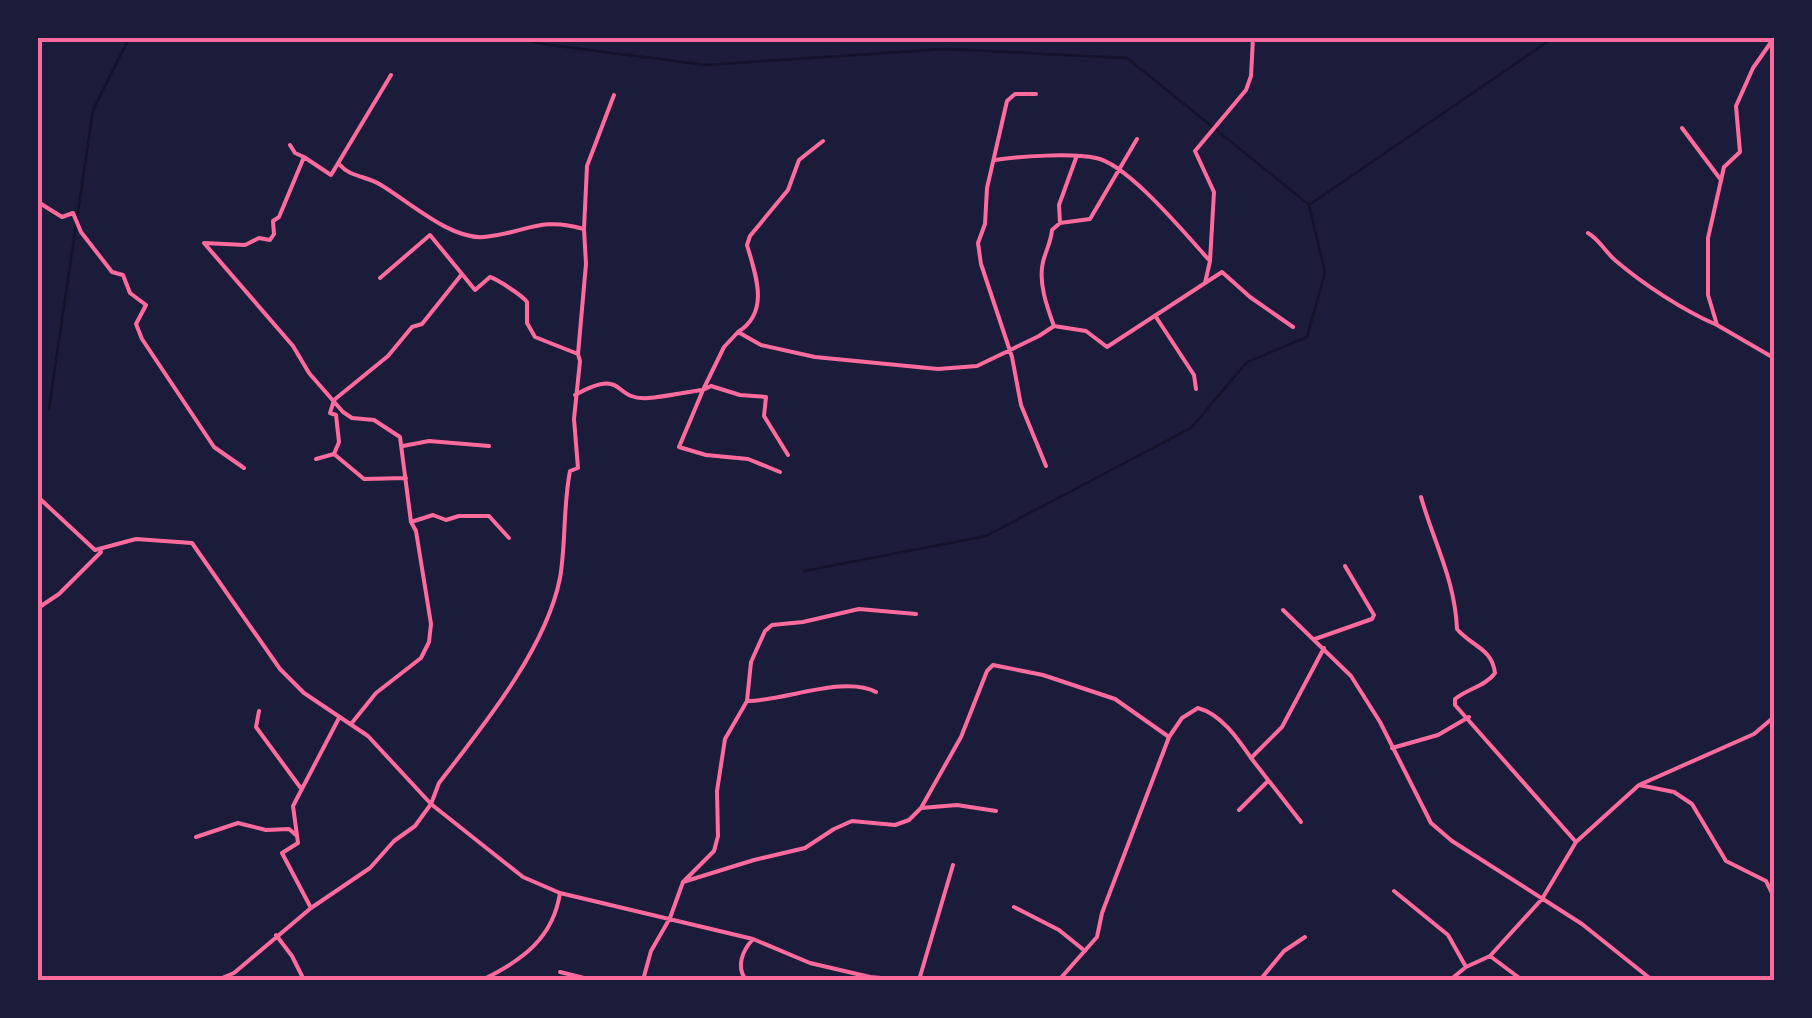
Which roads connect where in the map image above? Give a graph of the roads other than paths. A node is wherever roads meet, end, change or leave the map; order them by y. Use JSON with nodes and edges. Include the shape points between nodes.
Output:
{"nodes":[{"id":1,"x":1253,"y":38,"type":"edge"},
{"id":2,"x":1774,"y":38,"type":"edge"},
{"id":3,"x":391,"y":75,"type":"dead end"},
{"id":4,"x":1036,"y":94,"type":"dead end"},
{"id":5,"x":614,"y":95,"type":"dead end"},
{"id":6,"x":1682,"y":128,"type":"dead end"},
{"id":7,"x":1137,"y":139,"type":"dead end"},
{"id":8,"x":823,"y":141,"type":"dead end"},
{"id":9,"x":290,"y":145,"type":"dead end"},
{"id":10,"x":304,"y":156,"type":"junction"},
{"id":11,"x":1076,"y":158,"type":"junction"},
{"id":12,"x":995,"y":160,"type":"junction"},
{"id":13,"x":340,"y":165,"type":"junction"},
{"id":14,"x":1120,"y":170,"type":"junction"},
{"id":15,"x":1721,"y":180,"type":"junction"},
{"id":16,"x":38,"y":202,"type":"edge"},
{"id":17,"x":1060,"y":223,"type":"junction"},
{"id":18,"x":584,"y":229,"type":"junction"},
{"id":19,"x":1588,"y":233,"type":"dead end"},
{"id":20,"x":1210,"y":262,"type":"junction"},
{"id":21,"x":462,"y":274,"type":"junction"},
{"id":22,"x":380,"y":278,"type":"dead end"},
{"id":23,"x":1205,"y":284,"type":"junction"},
{"id":24,"x":1156,"y":316,"type":"junction"},
{"id":25,"x":1717,"y":325,"type":"junction"},
{"id":26,"x":1054,"y":326,"type":"junction"},
{"id":27,"x":1293,"y":327,"type":"dead end"},
{"id":28,"x":738,"y":332,"type":"junction"},
{"id":29,"x":1010,"y":351,"type":"junction"},
{"id":30,"x":578,"y":354,"type":"junction"},
{"id":31,"x":1774,"y":358,"type":"edge"},
{"id":32,"x":1196,"y":389,"type":"dead end"},
{"id":33,"x":703,"y":390,"type":"junction"},
{"id":34,"x":575,"y":395,"type":"junction"},
{"id":35,"x":334,"y":400,"type":"junction"},
{"id":36,"x":402,"y":446,"type":"junction"},
{"id":37,"x":489,"y":446,"type":"dead end"},
{"id":38,"x":334,"y":454,"type":"junction"},
{"id":39,"x":788,"y":454,"type":"dead end"},
{"id":40,"x":316,"y":460,"type":"dead end"},
{"id":41,"x":1046,"y":466,"type":"dead end"},
{"id":42,"x":244,"y":468,"type":"dead end"},
{"id":43,"x":780,"y":472,"type":"dead end"},
{"id":44,"x":406,"y":478,"type":"junction"},
{"id":45,"x":38,"y":497,"type":"edge"},
{"id":46,"x":1421,"y":497,"type":"dead end"},
{"id":47,"x":44,"y":503,"type":"junction"},
{"id":48,"x":38,"y":507,"type":"edge"},
{"id":49,"x":411,"y":522,"type":"junction"},
{"id":50,"x":509,"y":538,"type":"dead end"},
{"id":51,"x":105,"y":548,"type":"junction"},
{"id":52,"x":1345,"y":566,"type":"dead end"},
{"id":53,"x":38,"y":608,"type":"edge"},
{"id":54,"x":1283,"y":610,"type":"dead end"},
{"id":55,"x":916,"y":614,"type":"dead end"},
{"id":56,"x":1315,"y":639,"type":"junction"},
{"id":57,"x":1324,"y":648,"type":"junction"},
{"id":58,"x":876,"y":692,"type":"dead end"},
{"id":59,"x":746,"y":701,"type":"junction"},
{"id":60,"x":259,"y":711,"type":"dead end"},
{"id":61,"x":1469,"y":717,"type":"junction"},
{"id":62,"x":1774,"y":717,"type":"edge"},
{"id":63,"x":339,"y":718,"type":"junction"},
{"id":64,"x":351,"y":724,"type":"junction"},
{"id":65,"x":1169,"y":736,"type":"junction"},
{"id":66,"x":1392,"y":748,"type":"junction"},
{"id":67,"x":1251,"y":758,"type":"junction"},
{"id":68,"x":1268,"y":781,"type":"junction"},
{"id":69,"x":1639,"y":784,"type":"junction"},
{"id":70,"x":300,"y":786,"type":"junction"},
{"id":71,"x":432,"y":804,"type":"junction"},
{"id":72,"x":921,"y":808,"type":"junction"},
{"id":73,"x":1239,"y":810,"type":"dead end"},
{"id":74,"x":996,"y":812,"type":"dead end"},
{"id":75,"x":1300,"y":822,"type":"dead end"},
{"id":76,"x":296,"y":835,"type":"junction"},
{"id":77,"x":196,"y":837,"type":"dead end"},
{"id":78,"x":1576,"y":842,"type":"junction"},
{"id":79,"x":953,"y":865,"type":"dead end"},
{"id":80,"x":684,"y":882,"type":"junction"},
{"id":81,"x":1394,"y":890,"type":"dead end"},
{"id":82,"x":560,"y":893,"type":"junction"},
{"id":83,"x":1774,"y":897,"type":"edge"},
{"id":84,"x":1542,"y":899,"type":"junction"},
{"id":85,"x":1014,"y":906,"type":"dead end"},
{"id":86,"x":310,"y":908,"type":"junction"},
{"id":87,"x":670,"y":918,"type":"junction"},
{"id":88,"x":276,"y":935,"type":"junction"},
{"id":89,"x":1304,"y":937,"type":"dead end"},
{"id":90,"x":753,"y":939,"type":"junction"},
{"id":91,"x":1085,"y":951,"type":"junction"},
{"id":92,"x":1490,"y":956,"type":"junction"},
{"id":93,"x":1466,"y":967,"type":"junction"},
{"id":94,"x":829,"y":968,"type":"junction"},
{"id":95,"x":560,"y":972,"type":"dead end"},
{"id":96,"x":217,"y":980,"type":"edge"},
{"id":97,"x":304,"y":980,"type":"edge"},
{"id":98,"x":482,"y":980,"type":"edge"},
{"id":99,"x":592,"y":980,"type":"edge"},
{"id":100,"x":643,"y":980,"type":"edge"},
{"id":101,"x":746,"y":980,"type":"edge"},
{"id":102,"x":832,"y":980,"type":"edge"},
{"id":103,"x":904,"y":980,"type":"edge"},
{"id":104,"x":919,"y":980,"type":"edge"},
{"id":105,"x":1059,"y":980,"type":"edge"},
{"id":106,"x":1260,"y":980,"type":"edge"},
{"id":107,"x":1450,"y":980,"type":"edge"},
{"id":108,"x":1522,"y":980,"type":"edge"},
{"id":109,"x":1652,"y":980,"type":"edge"}],
"edges":[{"from":1,"to":20,"type":"street","via":[[1246,90],[1195,151],[1214,192]]},
{"from":2,"to":15,"type":"street","via":[[1736,106],[1740,152]]},
{"from":3,"to":13,"type":"street"},
{"from":4,"to":12,"type":"street","via":[[1007,101]]},
{"from":5,"to":18,"type":"street","via":[[587,166]]},
{"from":6,"to":15,"type":"street"},
{"from":7,"to":14,"type":"street"},
{"from":8,"to":28,"type":"street","via":[[799,160],[788,190],[750,236],[758,309]]},
{"from":9,"to":10,"type":"street"},
{"from":10,"to":13,"type":"street","via":[[330,176]]},
{"from":10,"to":35,"type":"street","via":[[270,240],[204,244]]},
{"from":11,"to":12,"type":"street"},
{"from":11,"to":14,"type":"street","via":[[1098,158]]},
{"from":11,"to":17,"type":"street","via":[[1059,206]]},
{"from":12,"to":29,"type":"street","via":[[978,243]]},
{"from":13,"to":18,"type":"street","via":[[463,234],[481,238],[557,221]]},
{"from":14,"to":17,"type":"street","via":[[1090,219]]},
{"from":14,"to":20,"type":"street"},
{"from":15,"to":25,"type":"street","via":[[1708,238],[1708,295]]},
{"from":16,"to":42,"type":"street","via":[[62,217],[73,213],[112,272],[123,274],[130,293],[146,305],[136,324],[142,339],[214,447]]},
{"from":17,"to":26,"type":"street","via":[[1042,264]]},
{"from":18,"to":30,"type":"street"},
{"from":19,"to":25,"type":"street","via":[[1614,260]]},
{"from":20,"to":23,"type":"street"},
{"from":21,"to":22,"type":"street","via":[[430,235]]},
{"from":21,"to":30,"type":"street","via":[[475,290],[490,277],[521,294],[535,337]]},
{"from":21,"to":35,"type":"street","via":[[422,324]]},
{"from":23,"to":24,"type":"street"},
{"from":23,"to":27,"type":"street","via":[[1222,272]]},
{"from":24,"to":26,"type":"street","via":[[1108,347],[1086,331]]},
{"from":24,"to":32,"type":"street"},
{"from":25,"to":31,"type":"street"},
{"from":26,"to":29,"type":"street"},
{"from":28,"to":29,"type":"street","via":[[798,354],[938,369],[977,366]]},
{"from":28,"to":33,"type":"street"},
{"from":29,"to":41,"type":"street"},
{"from":30,"to":34,"type":"street"},
{"from":33,"to":34,"type":"street","via":[[632,397],[601,382]]},
{"from":33,"to":39,"type":"street","via":[[766,397],[764,416]]},
{"from":33,"to":43,"type":"street","via":[[680,446]]},
{"from":34,"to":71,"type":"street","via":[[578,468],[570,470],[555,597],[522,665]]},
{"from":35,"to":36,"type":"street","via":[[352,418],[387,426]]},
{"from":35,"to":38,"type":"street"},
{"from":36,"to":37,"type":"street"},
{"from":36,"to":44,"type":"street"},
{"from":38,"to":40,"type":"street"},
{"from":38,"to":44,"type":"street","via":[[364,478]]},
{"from":44,"to":49,"type":"street"},
{"from":45,"to":47,"type":"street"},
{"from":46,"to":61,"type":"street","via":[[1447,567],[1458,629],[1486,651],[1496,673],[1456,699]]},
{"from":47,"to":48,"type":"street"},
{"from":47,"to":51,"type":"street","via":[[95,550]]},
{"from":49,"to":50,"type":"street","via":[[432,515],[489,516]]},
{"from":49,"to":64,"type":"street","via":[[432,624],[429,642],[421,658],[376,693]]},
{"from":51,"to":53,"type":"street"},
{"from":51,"to":63,"type":"street","via":[[136,539],[192,543],[280,669]]},
{"from":52,"to":56,"type":"street","via":[[1372,619]]},
{"from":54,"to":56,"type":"street"},
{"from":55,"to":59,"type":"street","via":[[859,609],[772,624],[751,662]]},
{"from":56,"to":57,"type":"street"},
{"from":57,"to":66,"type":"street","via":[[1351,676]]},
{"from":57,"to":67,"type":"street","via":[[1282,727]]},
{"from":58,"to":59,"type":"street","via":[[852,685]]},
{"from":59,"to":80,"type":"street","via":[[725,739],[714,851]]},
{"from":60,"to":70,"type":"street","via":[[256,727]]},
{"from":61,"to":66,"type":"street"},
{"from":61,"to":78,"type":"street"},
{"from":62,"to":69,"type":"street","via":[[1754,734]]},
{"from":63,"to":64,"type":"street"},
{"from":63,"to":70,"type":"street"},
{"from":64,"to":71,"type":"street"},
{"from":65,"to":67,"type":"street","via":[[1182,718],[1204,709]]},
{"from":65,"to":72,"type":"street","via":[[1114,698],[993,665]]},
{"from":65,"to":91,"type":"street","via":[[1096,937]]},
{"from":66,"to":84,"type":"street","via":[[1431,824]]},
{"from":67,"to":68,"type":"street"},
{"from":68,"to":73,"type":"street"},
{"from":68,"to":75,"type":"street"},
{"from":69,"to":78,"type":"street"},
{"from":69,"to":83,"type":"street","via":[[1692,804],[1726,861],[1766,880]]},
{"from":70,"to":76,"type":"street","via":[[292,806]]},
{"from":71,"to":82,"type":"street","via":[[523,877]]},
{"from":71,"to":86,"type":"street","via":[[370,868]]},
{"from":72,"to":74,"type":"street"},
{"from":72,"to":80,"type":"street","via":[[895,825],[852,821],[805,848]]},
{"from":76,"to":77,"type":"street","via":[[238,823]]},
{"from":76,"to":86,"type":"street","via":[[298,843],[282,853]]},
{"from":78,"to":84,"type":"street"},
{"from":79,"to":104,"type":"street"},
{"from":80,"to":87,"type":"street"},
{"from":81,"to":93,"type":"street","via":[[1448,936]]},
{"from":82,"to":87,"type":"street"},
{"from":82,"to":98,"type":"street","via":[[558,909],[533,949]]},
{"from":84,"to":92,"type":"street"},
{"from":84,"to":109,"type":"street"},
{"from":85,"to":91,"type":"street"},
{"from":86,"to":88,"type":"street"},
{"from":87,"to":90,"type":"street"},
{"from":87,"to":100,"type":"street"},
{"from":88,"to":96,"type":"street"},
{"from":88,"to":97,"type":"street"},
{"from":89,"to":106,"type":"street"},
{"from":90,"to":94,"type":"street"},
{"from":90,"to":101,"type":"street","via":[[740,963]]},
{"from":91,"to":105,"type":"street"},
{"from":92,"to":93,"type":"street"},
{"from":92,"to":108,"type":"street"},
{"from":93,"to":107,"type":"street"},
{"from":94,"to":102,"type":"street"},
{"from":94,"to":103,"type":"street"},
{"from":95,"to":99,"type":"street"}]}
